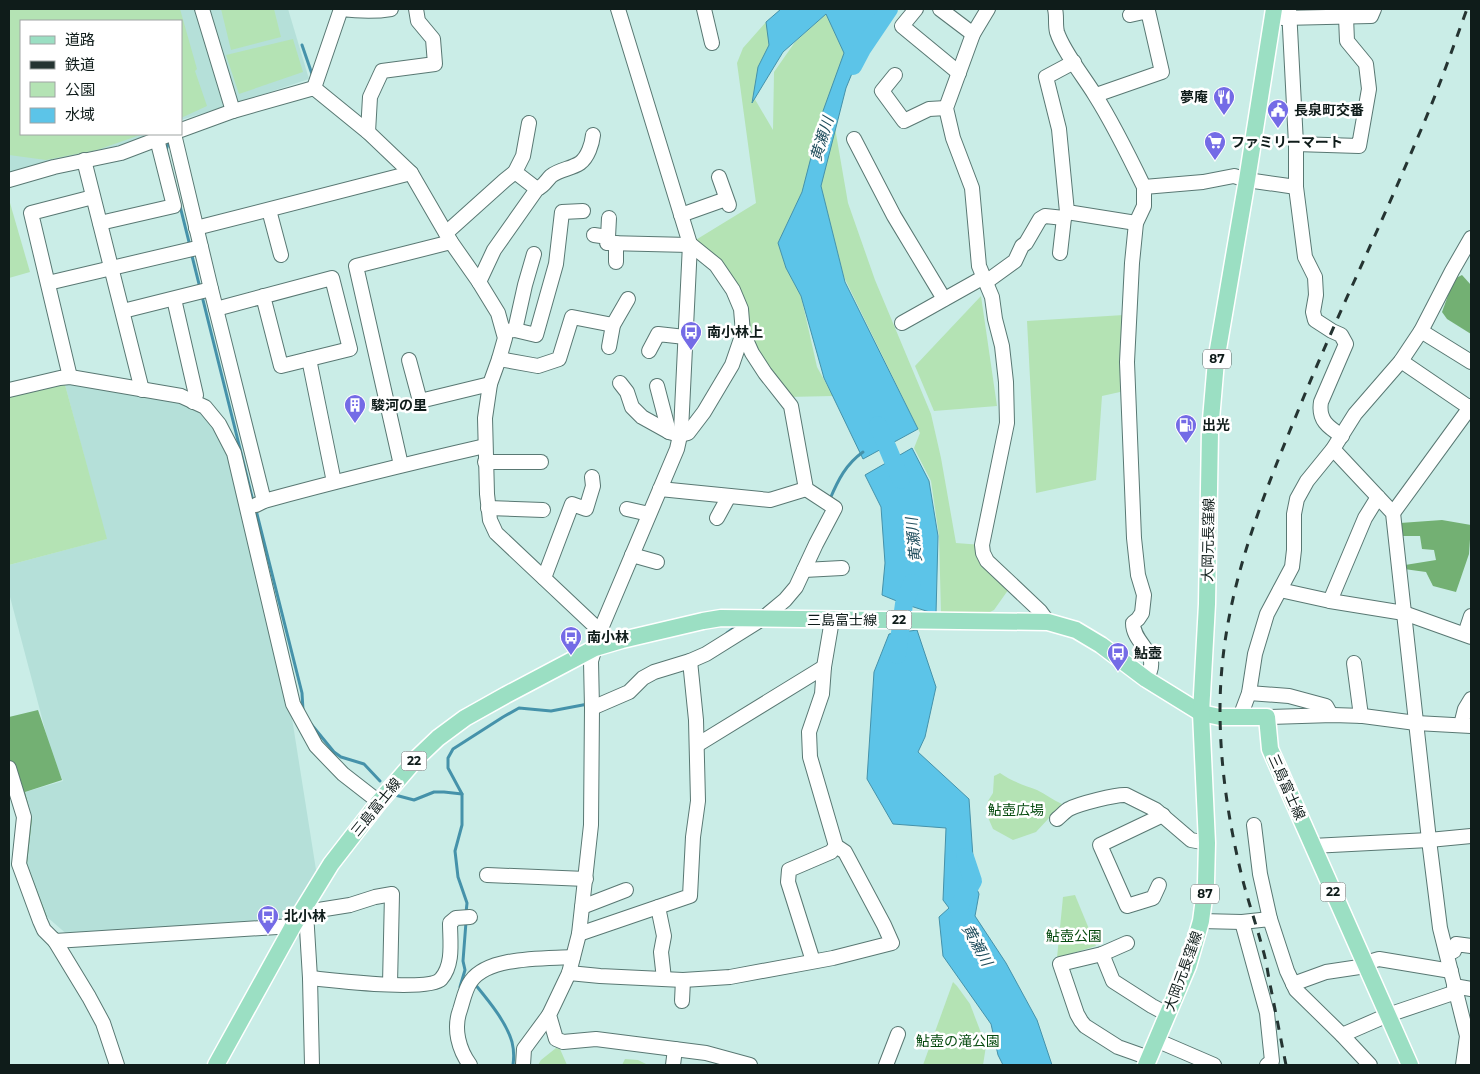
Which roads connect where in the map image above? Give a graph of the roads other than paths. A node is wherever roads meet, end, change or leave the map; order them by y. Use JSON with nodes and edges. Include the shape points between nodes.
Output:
{"nodes":[{"id":1,"x":202,"y":9,"type":"edge"},
{"id":2,"x":391,"y":9,"type":"edge"},
{"id":3,"x":416,"y":9,"type":"edge"},
{"id":4,"x":618,"y":9,"type":"edge"},
{"id":5,"x":916,"y":9,"type":"edge"},
{"id":6,"x":940,"y":9,"type":"edge"},
{"id":7,"x":988,"y":9,"type":"edge"},
{"id":8,"x":1055,"y":9,"type":"edge"},
{"id":9,"x":1374,"y":9,"type":"edge"},
{"id":10,"x":706,"y":10,"type":"edge"},
{"id":11,"x":1281,"y":13,"type":"edge"},
{"id":12,"x":1130,"y":15,"type":"dead end"},
{"id":13,"x":1346,"y":17,"type":"junction"},
{"id":14,"x":973,"y":34,"type":"junction"},
{"id":15,"x":712,"y":43,"type":"dead end"},
{"id":16,"x":1074,"y":62,"type":"junction"},
{"id":17,"x":959,"y":73,"type":"junction"},
{"id":18,"x":895,"y":75,"type":"dead end"},
{"id":19,"x":314,"y":88,"type":"junction"},
{"id":20,"x":1096,"y":95,"type":"junction"},
{"id":21,"x":946,"y":108,"type":"junction"},
{"id":22,"x":233,"y":111,"type":"junction"},
{"id":23,"x":529,"y":123,"type":"dead end"},
{"id":24,"x":182,"y":130,"type":"edge"},
{"id":25,"x":368,"y":132,"type":"junction"},
{"id":26,"x":170,"y":135,"type":"edge"},
{"id":27,"x":173,"y":135,"type":"edge"},
{"id":28,"x":593,"y":135,"type":"dead end"},
{"id":29,"x":157,"y":139,"type":"junction"},
{"id":30,"x":854,"y":139,"type":"dead end"},
{"id":31,"x":1296,"y":144,"type":"junction"},
{"id":32,"x":84,"y":160,"type":"junction"},
{"id":33,"x":515,"y":172,"type":"junction"},
{"id":34,"x":411,"y":173,"type":"junction"},
{"id":35,"x":719,"y":177,"type":"dead end"},
{"id":36,"x":9,"y":180,"type":"edge"},
{"id":37,"x":1247,"y":180,"type":"junction"},
{"id":38,"x":1144,"y":187,"type":"junction"},
{"id":39,"x":1296,"y":187,"type":"junction"},
{"id":40,"x":537,"y":189,"type":"junction"},
{"id":41,"x":93,"y":197,"type":"junction"},
{"id":42,"x":269,"y":210,"type":"junction"},
{"id":43,"x":583,"y":211,"type":"dead end"},
{"id":44,"x":680,"y":215,"type":"junction"},
{"id":45,"x":1066,"y":215,"type":"junction"},
{"id":46,"x":609,"y":218,"type":"dead end"},
{"id":47,"x":100,"y":223,"type":"junction"},
{"id":48,"x":1136,"y":223,"type":"junction"},
{"id":49,"x":196,"y":228,"type":"junction"},
{"id":50,"x":594,"y":235,"type":"dead end"},
{"id":51,"x":449,"y":237,"type":"junction"},
{"id":52,"x":1471,"y":238,"type":"edge"},
{"id":53,"x":612,"y":240,"type":"junction"},
{"id":54,"x":689,"y":245,"type":"junction"},
{"id":55,"x":201,"y":247,"type":"junction"},
{"id":56,"x":1060,"y":253,"type":"dead end"},
{"id":57,"x":534,"y":254,"type":"dead end"},
{"id":58,"x":281,"y":255,"type":"dead end"},
{"id":59,"x":616,"y":262,"type":"dead end"},
{"id":60,"x":112,"y":268,"type":"junction"},
{"id":61,"x":985,"y":279,"type":"junction"},
{"id":62,"x":479,"y":282,"type":"junction"},
{"id":63,"x":48,"y":284,"type":"junction"},
{"id":64,"x":211,"y":289,"type":"junction"},
{"id":65,"x":263,"y":296,"type":"junction"},
{"id":66,"x":174,"y":299,"type":"junction"},
{"id":67,"x":628,"y":299,"type":"dead end"},
{"id":68,"x":944,"y":299,"type":"junction"},
{"id":69,"x":216,"y":309,"type":"junction"},
{"id":70,"x":123,"y":311,"type":"junction"},
{"id":71,"x":902,"y":323,"type":"dead end"},
{"id":72,"x":612,"y":325,"type":"junction"},
{"id":73,"x":509,"y":331,"type":"junction"},
{"id":74,"x":1421,"y":331,"type":"junction"},
{"id":75,"x":743,"y":333,"type":"junction"},
{"id":76,"x":685,"y":337,"type":"junction"},
{"id":77,"x":610,"y":347,"type":"dead end"},
{"id":78,"x":649,"y":351,"type":"dead end"},
{"id":79,"x":308,"y":359,"type":"junction"},
{"id":80,"x":500,"y":359,"type":"junction"},
{"id":81,"x":409,"y":360,"type":"dead end"},
{"id":82,"x":1401,"y":361,"type":"junction"},
{"id":83,"x":1471,"y":362,"type":"edge"},
{"id":84,"x":70,"y":377,"type":"junction"},
{"id":85,"x":620,"y":383,"type":"dead end"},
{"id":86,"x":490,"y":384,"type":"junction"},
{"id":87,"x":657,"y":386,"type":"dead end"},
{"id":88,"x":9,"y":390,"type":"edge"},
{"id":89,"x":142,"y":390,"type":"junction"},
{"id":90,"x":193,"y":402,"type":"junction"},
{"id":91,"x":1470,"y":407,"type":"edge"},
{"id":92,"x":674,"y":434,"type":"junction"},
{"id":93,"x":1342,"y":436,"type":"junction"},
{"id":94,"x":485,"y":446,"type":"junction"},
{"id":95,"x":1333,"y":449,"type":"junction"},
{"id":96,"x":485,"y":462,"type":"junction"},
{"id":97,"x":541,"y":462,"type":"dead end"},
{"id":98,"x":401,"y":465,"type":"junction"},
{"id":99,"x":592,"y":477,"type":"dead end"},
{"id":100,"x":334,"y":482,"type":"junction"},
{"id":101,"x":660,"y":489,"type":"junction"},
{"id":102,"x":806,"y":489,"type":"junction"},
{"id":103,"x":729,"y":496,"type":"junction"},
{"id":104,"x":1378,"y":497,"type":"junction"},
{"id":105,"x":264,"y":501,"type":"junction"},
{"id":106,"x":488,"y":508,"type":"junction"},
{"id":107,"x":627,"y":509,"type":"dead end"},
{"id":108,"x":248,"y":510,"type":"junction"},
{"id":109,"x":543,"y":510,"type":"dead end"},
{"id":110,"x":1393,"y":513,"type":"junction"},
{"id":111,"x":649,"y":514,"type":"junction"},
{"id":112,"x":716,"y":518,"type":"dead end"},
{"id":113,"x":632,"y":555,"type":"junction"},
{"id":114,"x":657,"y":562,"type":"dead end"},
{"id":115,"x":842,"y":568,"type":"dead end"},
{"id":116,"x":804,"y":570,"type":"junction"},
{"id":117,"x":544,"y":578,"type":"junction"},
{"id":118,"x":1280,"y":590,"type":"junction"},
{"id":119,"x":1330,"y":601,"type":"junction"},
{"id":120,"x":1404,"y":613,"type":"junction"},
{"id":121,"x":1471,"y":616,"type":"edge"},
{"id":122,"x":752,"y":619,"type":"junction"},
{"id":123,"x":832,"y":620,"type":"junction"},
{"id":124,"x":1048,"y":622,"type":"junction"},
{"id":125,"x":600,"y":631,"type":"junction"},
{"id":126,"x":1468,"y":636,"type":"edge"},
{"id":127,"x":595,"y":648,"type":"junction"},
{"id":128,"x":690,"y":661,"type":"junction"},
{"id":129,"x":1354,"y":663,"type":"dead end"},
{"id":130,"x":824,"y":667,"type":"junction"},
{"id":131,"x":1146,"y":679,"type":"junction"},
{"id":132,"x":1248,"y":693,"type":"junction"},
{"id":133,"x":1471,"y":700,"type":"edge"},
{"id":134,"x":592,"y":708,"type":"junction"},
{"id":135,"x":1201,"y":713,"type":"junction"},
{"id":136,"x":1331,"y":715,"type":"junction"},
{"id":137,"x":1360,"y":716,"type":"junction"},
{"id":138,"x":1240,"y":717,"type":"junction"},
{"id":139,"x":1268,"y":717,"type":"junction"},
{"id":140,"x":1416,"y":723,"type":"junction"},
{"id":141,"x":1466,"y":726,"type":"edge"},
{"id":142,"x":697,"y":745,"type":"junction"},
{"id":143,"x":9,"y":768,"type":"edge"},
{"id":144,"x":379,"y":802,"type":"junction"},
{"id":145,"x":1163,"y":815,"type":"junction"},
{"id":146,"x":1057,"y":819,"type":"dead end"},
{"id":147,"x":1254,"y":825,"type":"dead end"},
{"id":148,"x":1471,"y":836,"type":"edge"},
{"id":149,"x":1428,"y":840,"type":"junction"},
{"id":150,"x":1207,"y":843,"type":"junction"},
{"id":151,"x":836,"y":846,"type":"junction"},
{"id":152,"x":1312,"y":846,"type":"junction"},
{"id":153,"x":487,"y":875,"type":"dead end"},
{"id":154,"x":586,"y":878,"type":"junction"},
{"id":155,"x":1159,"y":884,"type":"dead end"},
{"id":156,"x":626,"y":890,"type":"dead end"},
{"id":157,"x":582,"y":907,"type":"junction"},
{"id":158,"x":658,"y":907,"type":"junction"},
{"id":159,"x":305,"y":911,"type":"junction"},
{"id":160,"x":470,"y":917,"type":"dead end"},
{"id":161,"x":1270,"y":919,"type":"junction"},
{"id":162,"x":1201,"y":921,"type":"junction"},
{"id":163,"x":1242,"y":922,"type":"junction"},
{"id":164,"x":293,"y":926,"type":"junction"},
{"id":165,"x":578,"y":934,"type":"junction"},
{"id":166,"x":55,"y":941,"type":"junction"},
{"id":167,"x":1127,"y":943,"type":"dead end"},
{"id":168,"x":1471,"y":946,"type":"edge"},
{"id":169,"x":1102,"y":954,"type":"junction"},
{"id":170,"x":1447,"y":954,"type":"junction"},
{"id":171,"x":573,"y":958,"type":"junction"},
{"id":172,"x":813,"y":961,"type":"junction"},
{"id":173,"x":1365,"y":964,"type":"junction"},
{"id":174,"x":1451,"y":970,"type":"junction"},
{"id":175,"x":569,"y":973,"type":"junction"},
{"id":176,"x":310,"y":978,"type":"junction"},
{"id":177,"x":664,"y":979,"type":"junction"},
{"id":178,"x":683,"y":980,"type":"junction"},
{"id":179,"x":390,"y":984,"type":"junction"},
{"id":180,"x":1293,"y":984,"type":"junction"},
{"id":181,"x":1455,"y":989,"type":"junction"},
{"id":182,"x":1471,"y":989,"type":"edge"},
{"id":183,"x":682,"y":1001,"type":"dead end"},
{"id":184,"x":1167,"y":1014,"type":"junction"},
{"id":185,"x":549,"y":1015,"type":"junction"},
{"id":186,"x":1388,"y":1015,"type":"junction"},
{"id":187,"x":898,"y":1034,"type":"dead end"},
{"id":188,"x":1342,"y":1036,"type":"junction"},
{"id":189,"x":1156,"y":1040,"type":"junction"},
{"id":190,"x":675,"y":1049,"type":"junction"},
{"id":191,"x":1147,"y":1062,"type":"edge"},
{"id":192,"x":117,"y":1065,"type":"edge"},
{"id":193,"x":216,"y":1065,"type":"edge"},
{"id":194,"x":312,"y":1065,"type":"edge"},
{"id":195,"x":470,"y":1065,"type":"edge"},
{"id":196,"x":523,"y":1065,"type":"edge"},
{"id":197,"x":673,"y":1065,"type":"edge"},
{"id":198,"x":750,"y":1065,"type":"edge"},
{"id":199,"x":886,"y":1065,"type":"edge"},
{"id":200,"x":1214,"y":1065,"type":"edge"},
{"id":201,"x":1268,"y":1065,"type":"edge"},
{"id":202,"x":1370,"y":1065,"type":"edge"},
{"id":203,"x":1410,"y":1065,"type":"edge"},
{"id":204,"x":1463,"y":1065,"type":"edge"}],
"edges":[{"from":1,"to":22,"type":"street"},
{"from":2,"to":19,"type":"street","via":[[376,12],[341,9]]},
{"from":3,"to":25,"type":"street","via":[[418,21],[433,39],[436,64],[382,71],[370,97]]},
{"from":4,"to":44,"type":"street"},
{"from":5,"to":17,"type":"street","via":[[902,26]]},
{"from":6,"to":14,"type":"street"},
{"from":7,"to":14,"type":"street"},
{"from":8,"to":16,"type":"street","via":[[1057,30]]},
{"from":9,"to":13,"type":"street","via":[[1371,16]]},
{"from":10,"to":15,"type":"street"},
{"from":11,"to":13,"type":"street"},
{"from":11,"to":31,"type":"street"},
{"from":11,"to":37,"type":"main road","name":"大岡元長窪線","number":"87"},
{"from":12,"to":20,"type":"street","via":[[1148,11],[1162,72]]},
{"from":13,"to":31,"type":"street","via":[[1347,41],[1366,64],[1369,89],[1359,146]]},
{"from":14,"to":17,"type":"street"},
{"from":16,"to":20,"type":"street"},
{"from":16,"to":45,"type":"street","via":[[1046,77],[1059,129]]},
{"from":17,"to":21,"type":"street"},
{"from":18,"to":21,"type":"street","via":[[882,91],[904,121],[930,109]]},
{"from":19,"to":22,"type":"street"},
{"from":19,"to":25,"type":"street"},
{"from":20,"to":38,"type":"street"},
{"from":21,"to":61,"type":"street","via":[[953,138],[972,188],[979,266]]},
{"from":22,"to":24,"type":"street"},
{"from":23,"to":33,"type":"street","via":[[523,156]]},
{"from":25,"to":34,"type":"street"},
{"from":26,"to":29,"type":"street"},
{"from":27,"to":49,"type":"street"},
{"from":28,"to":40,"type":"street","via":[[592,145],[581,162],[558,172]]},
{"from":29,"to":32,"type":"street","via":[[121,153]]},
{"from":29,"to":47,"type":"street","via":[[174,206]]},
{"from":30,"to":68,"type":"street","via":[[894,216]]},
{"from":31,"to":39,"type":"street"},
{"from":32,"to":36,"type":"street"},
{"from":32,"to":41,"type":"street"},
{"from":33,"to":40,"type":"street"},
{"from":33,"to":51,"type":"street"},
{"from":34,"to":42,"type":"street"},
{"from":34,"to":51,"type":"street"},
{"from":35,"to":44,"type":"street","via":[[727,202]]},
{"from":37,"to":38,"type":"street","via":[[1234,176]]},
{"from":37,"to":39,"type":"street"},
{"from":37,"to":135,"type":"main road","name":"大岡元長窪線","number":"87","via":[[1216,361],[1210,430],[1207,604]]},
{"from":38,"to":48,"type":"street","via":[[1144,206]]},
{"from":39,"to":93,"type":"street","via":[[1305,257],[1315,276],[1315,320],[1341,334],[1346,344],[1319,411],[1322,420]]},
{"from":40,"to":62,"type":"street","via":[[494,250]]},
{"from":41,"to":47,"type":"street"},
{"from":41,"to":63,"type":"street","via":[[31,213]]},
{"from":42,"to":49,"type":"street"},
{"from":42,"to":58,"type":"street"},
{"from":43,"to":73,"type":"street","via":[[562,212],[556,264],[536,335]]},
{"from":44,"to":54,"type":"street"},
{"from":45,"to":48,"type":"street"},
{"from":45,"to":56,"type":"street"},
{"from":45,"to":61,"type":"street","via":[[1040,219],[1015,261]]},
{"from":46,"to":53,"type":"street"},
{"from":47,"to":60,"type":"street"},
{"from":48,"to":131,"type":"street","via":[[1128,362],[1134,538],[1144,595],[1142,613],[1133,623],[1133,629],[1151,659],[1152,670]]},
{"from":49,"to":55,"type":"street"},
{"from":50,"to":53,"type":"street"},
{"from":51,"to":62,"type":"street"},
{"from":51,"to":98,"type":"street","via":[[356,266]]},
{"from":52,"to":74,"type":"street"},
{"from":53,"to":54,"type":"street"},
{"from":53,"to":59,"type":"street"},
{"from":54,"to":75,"type":"street","via":[[716,265],[733,290],[741,309]]},
{"from":54,"to":76,"type":"street"},
{"from":55,"to":60,"type":"street"},
{"from":55,"to":64,"type":"street"},
{"from":57,"to":73,"type":"street"},
{"from":60,"to":63,"type":"street"},
{"from":60,"to":70,"type":"street"},
{"from":61,"to":68,"type":"street"},
{"from":61,"to":124,"type":"street","via":[[1002,346],[1007,423],[982,545],[983,554]]},
{"from":62,"to":73,"type":"street"},
{"from":63,"to":84,"type":"street"},
{"from":64,"to":66,"type":"street"},
{"from":64,"to":69,"type":"street"},
{"from":65,"to":69,"type":"street"},
{"from":65,"to":79,"type":"street","via":[[281,366]]},
{"from":65,"to":79,"type":"street","via":[[332,278],[350,349]]},
{"from":66,"to":70,"type":"street"},
{"from":66,"to":90,"type":"street","via":[[196,395]]},
{"from":67,"to":72,"type":"street"},
{"from":68,"to":71,"type":"street"},
{"from":69,"to":105,"type":"street"},
{"from":70,"to":89,"type":"street"},
{"from":72,"to":77,"type":"street"},
{"from":72,"to":80,"type":"street","via":[[572,317],[559,359],[538,366]]},
{"from":73,"to":80,"type":"street"},
{"from":74,"to":82,"type":"street"},
{"from":74,"to":83,"type":"street"},
{"from":75,"to":92,"type":"street","via":[[732,365],[704,412],[688,433]]},
{"from":75,"to":102,"type":"street","via":[[765,374],[791,406]]},
{"from":76,"to":78,"type":"street","via":[[658,334]]},
{"from":76,"to":92,"type":"street"},
{"from":79,"to":100,"type":"street"},
{"from":80,"to":86,"type":"street"},
{"from":81,"to":86,"type":"street","via":[[420,401]]},
{"from":82,"to":91,"type":"street"},
{"from":82,"to":93,"type":"street","via":[[1355,414]]},
{"from":84,"to":88,"type":"street"},
{"from":84,"to":89,"type":"street"},
{"from":85,"to":92,"type":"street","via":[[632,408],[658,428]]},
{"from":86,"to":94,"type":"street","via":[[484,418]]},
{"from":87,"to":92,"type":"street"},
{"from":89,"to":90,"type":"street","via":[[181,396]]},
{"from":90,"to":108,"type":"street","via":[[205,407],[219,424],[234,453]]},
{"from":91,"to":110,"type":"street"},
{"from":92,"to":101,"type":"street","via":[[677,449]]},
{"from":93,"to":95,"type":"street"},
{"from":94,"to":96,"type":"street"},
{"from":94,"to":98,"type":"street"},
{"from":95,"to":104,"type":"street"},
{"from":95,"to":118,"type":"street","via":[[1297,499],[1292,567]]},
{"from":96,"to":97,"type":"street"},
{"from":96,"to":106,"type":"street"},
{"from":98,"to":100,"type":"street"},
{"from":99,"to":117,"type":"street","via":[[593,486],[586,509],[572,504]]},
{"from":100,"to":105,"type":"street"},
{"from":101,"to":103,"type":"street"},
{"from":101,"to":111,"type":"street"},
{"from":102,"to":103,"type":"street","via":[[770,500]]},
{"from":102,"to":116,"type":"street","via":[[829,504]]},
{"from":103,"to":112,"type":"street"},
{"from":104,"to":110,"type":"street"},
{"from":104,"to":119,"type":"street","via":[[1365,518]]},
{"from":105,"to":108,"type":"street"},
{"from":106,"to":109,"type":"street"},
{"from":106,"to":117,"type":"street","via":[[496,534]]},
{"from":107,"to":111,"type":"street"},
{"from":108,"to":144,"type":"street","via":[[293,704],[316,746],[343,774]]},
{"from":110,"to":120,"type":"street"},
{"from":111,"to":113,"type":"street"},
{"from":113,"to":114,"type":"street"},
{"from":113,"to":125,"type":"street"},
{"from":115,"to":116,"type":"street"},
{"from":116,"to":122,"type":"street","via":[[786,600]]},
{"from":117,"to":125,"type":"street"},
{"from":118,"to":119,"type":"street"},
{"from":118,"to":132,"type":"street","via":[[1266,614]]},
{"from":119,"to":120,"type":"street"},
{"from":120,"to":126,"type":"street"},
{"from":120,"to":140,"type":"street"},
{"from":121,"to":126,"type":"street"},
{"from":122,"to":123,"type":"main road","name":"三島富士線","number":"22"},
{"from":122,"to":127,"type":"main road","name":"三島富士線","number":"22","via":[[703,621]]},
{"from":122,"to":128,"type":"street","via":[[706,654]]},
{"from":123,"to":124,"type":"main road","name":"三島富士線","number":"22"},
{"from":123,"to":130,"type":"street"},
{"from":124,"to":131,"type":"main road","name":"三島富士線","number":"22","via":[[1076,630]]},
{"from":125,"to":127,"type":"street"},
{"from":127,"to":134,"type":"street","via":[[591,661]]},
{"from":127,"to":144,"type":"main road","name":"三島富士線","number":"22","via":[[465,718],[416,758]]},
{"from":128,"to":134,"type":"street","via":[[654,672],[629,692]]},
{"from":128,"to":142,"type":"street"},
{"from":129,"to":137,"type":"street"},
{"from":130,"to":142,"type":"street"},
{"from":130,"to":151,"type":"street","via":[[822,694],[809,732],[810,757]]},
{"from":131,"to":135,"type":"main road","name":"三島富士線","number":"22"},
{"from":132,"to":136,"type":"street","via":[[1310,701],[1326,706]]},
{"from":132,"to":138,"type":"street"},
{"from":133,"to":141,"type":"street","via":[[1465,709]]},
{"from":134,"to":154,"type":"street"},
{"from":135,"to":138,"type":"main road","name":"三島富士線","number":"22"},
{"from":135,"to":150,"type":"main road","name":"大岡元長窪線","number":"87"},
{"from":136,"to":137,"type":"street"},
{"from":136,"to":139,"type":"street"},
{"from":137,"to":140,"type":"street"},
{"from":138,"to":139,"type":"main road","name":"三島富士線","number":"22"},
{"from":139,"to":152,"type":"main road","name":"三島富士線","number":"22","via":[[1270,749]]},
{"from":140,"to":141,"type":"street"},
{"from":140,"to":149,"type":"street"},
{"from":142,"to":158,"type":"street","via":[[698,801],[690,896]]},
{"from":143,"to":166,"type":"street","via":[[24,818],[19,864],[44,930]]},
{"from":144,"to":159,"type":"main road","name":"三島富士線","number":"22","via":[[331,864]]},
{"from":145,"to":146,"type":"street","via":[[1121,794],[1068,809]]},
{"from":145,"to":150,"type":"street","via":[[1191,840]]},
{"from":145,"to":155,"type":"street","via":[[1100,845],[1127,906],[1153,898]]},
{"from":147,"to":161,"type":"street"},
{"from":148,"to":149,"type":"street"},
{"from":149,"to":152,"type":"street"},
{"from":149,"to":170,"type":"street","via":[[1440,928]]},
{"from":150,"to":162,"type":"main road","name":"大岡元長窪線","number":"87"},
{"from":151,"to":172,"type":"street","via":[[831,852],[789,870],[788,882]]},
{"from":151,"to":172,"type":"street","via":[[846,852],[892,943]]},
{"from":152,"to":173,"type":"main road","name":"三島富士線","number":"22"},
{"from":153,"to":154,"type":"street"},
{"from":154,"to":157,"type":"street"},
{"from":156,"to":157,"type":"street"},
{"from":157,"to":165,"type":"street"},
{"from":158,"to":165,"type":"street"},
{"from":158,"to":177,"type":"street","via":[[664,936],[661,952]]},
{"from":159,"to":164,"type":"main road","name":"三島富士線","number":"22"},
{"from":159,"to":176,"type":"street"},
{"from":159,"to":179,"type":"street","via":[[350,905],[392,894]]},
{"from":160,"to":179,"type":"street","via":[[450,922],[450,957],[440,981]]},
{"from":161,"to":163,"type":"street"},
{"from":161,"to":180,"type":"street"},
{"from":162,"to":163,"type":"street"},
{"from":162,"to":184,"type":"main road","name":"大岡元長窪線","number":"87","via":[[1188,966]]},
{"from":163,"to":201,"type":"street","via":[[1266,1013],[1272,1061]]},
{"from":164,"to":166,"type":"street"},
{"from":164,"to":193,"type":"main road","name":"三島富士線","number":"22"},
{"from":165,"to":171,"type":"street"},
{"from":166,"to":192,"type":"street","via":[[90,997]]},
{"from":167,"to":169,"type":"street"},
{"from":168,"to":170,"type":"street","via":[[1456,944],[1454,951]]},
{"from":169,"to":184,"type":"street","via":[[1113,981]]},
{"from":169,"to":191,"type":"street","via":[[1060,964],[1081,1021],[1098,1035]]},
{"from":170,"to":174,"type":"street"},
{"from":171,"to":175,"type":"street"},
{"from":171,"to":195,"type":"street","via":[[509,962],[477,974],[470,983],[458,1015],[458,1038]]},
{"from":172,"to":178,"type":"street","via":[[730,977]]},
{"from":173,"to":174,"type":"street","via":[[1379,959]]},
{"from":173,"to":180,"type":"street","via":[[1326,972]]},
{"from":173,"to":186,"type":"main road","name":"三島富士線","number":"22"},
{"from":174,"to":181,"type":"street"},
{"from":175,"to":177,"type":"street"},
{"from":175,"to":185,"type":"street"},
{"from":176,"to":179,"type":"street"},
{"from":176,"to":194,"type":"street"},
{"from":177,"to":178,"type":"street"},
{"from":178,"to":183,"type":"street"},
{"from":180,"to":188,"type":"street"},
{"from":181,"to":182,"type":"street"},
{"from":181,"to":186,"type":"street"},
{"from":181,"to":204,"type":"street","via":[[1467,1036]]},
{"from":184,"to":189,"type":"main road","name":"大岡元長窪線","number":"87"},
{"from":185,"to":190,"type":"street","via":[[556,1038],[563,1042],[596,1038]]},
{"from":185,"to":196,"type":"street","via":[[524,1049]]},
{"from":186,"to":188,"type":"street"},
{"from":186,"to":203,"type":"main road","name":"三島富士線","number":"22"},
{"from":187,"to":199,"type":"street"},
{"from":188,"to":202,"type":"street"},
{"from":189,"to":191,"type":"main road","name":"大岡元長窪線","number":"87"},
{"from":189,"to":200,"type":"street"},
{"from":190,"to":197,"type":"street"},
{"from":190,"to":198,"type":"street"}]}
